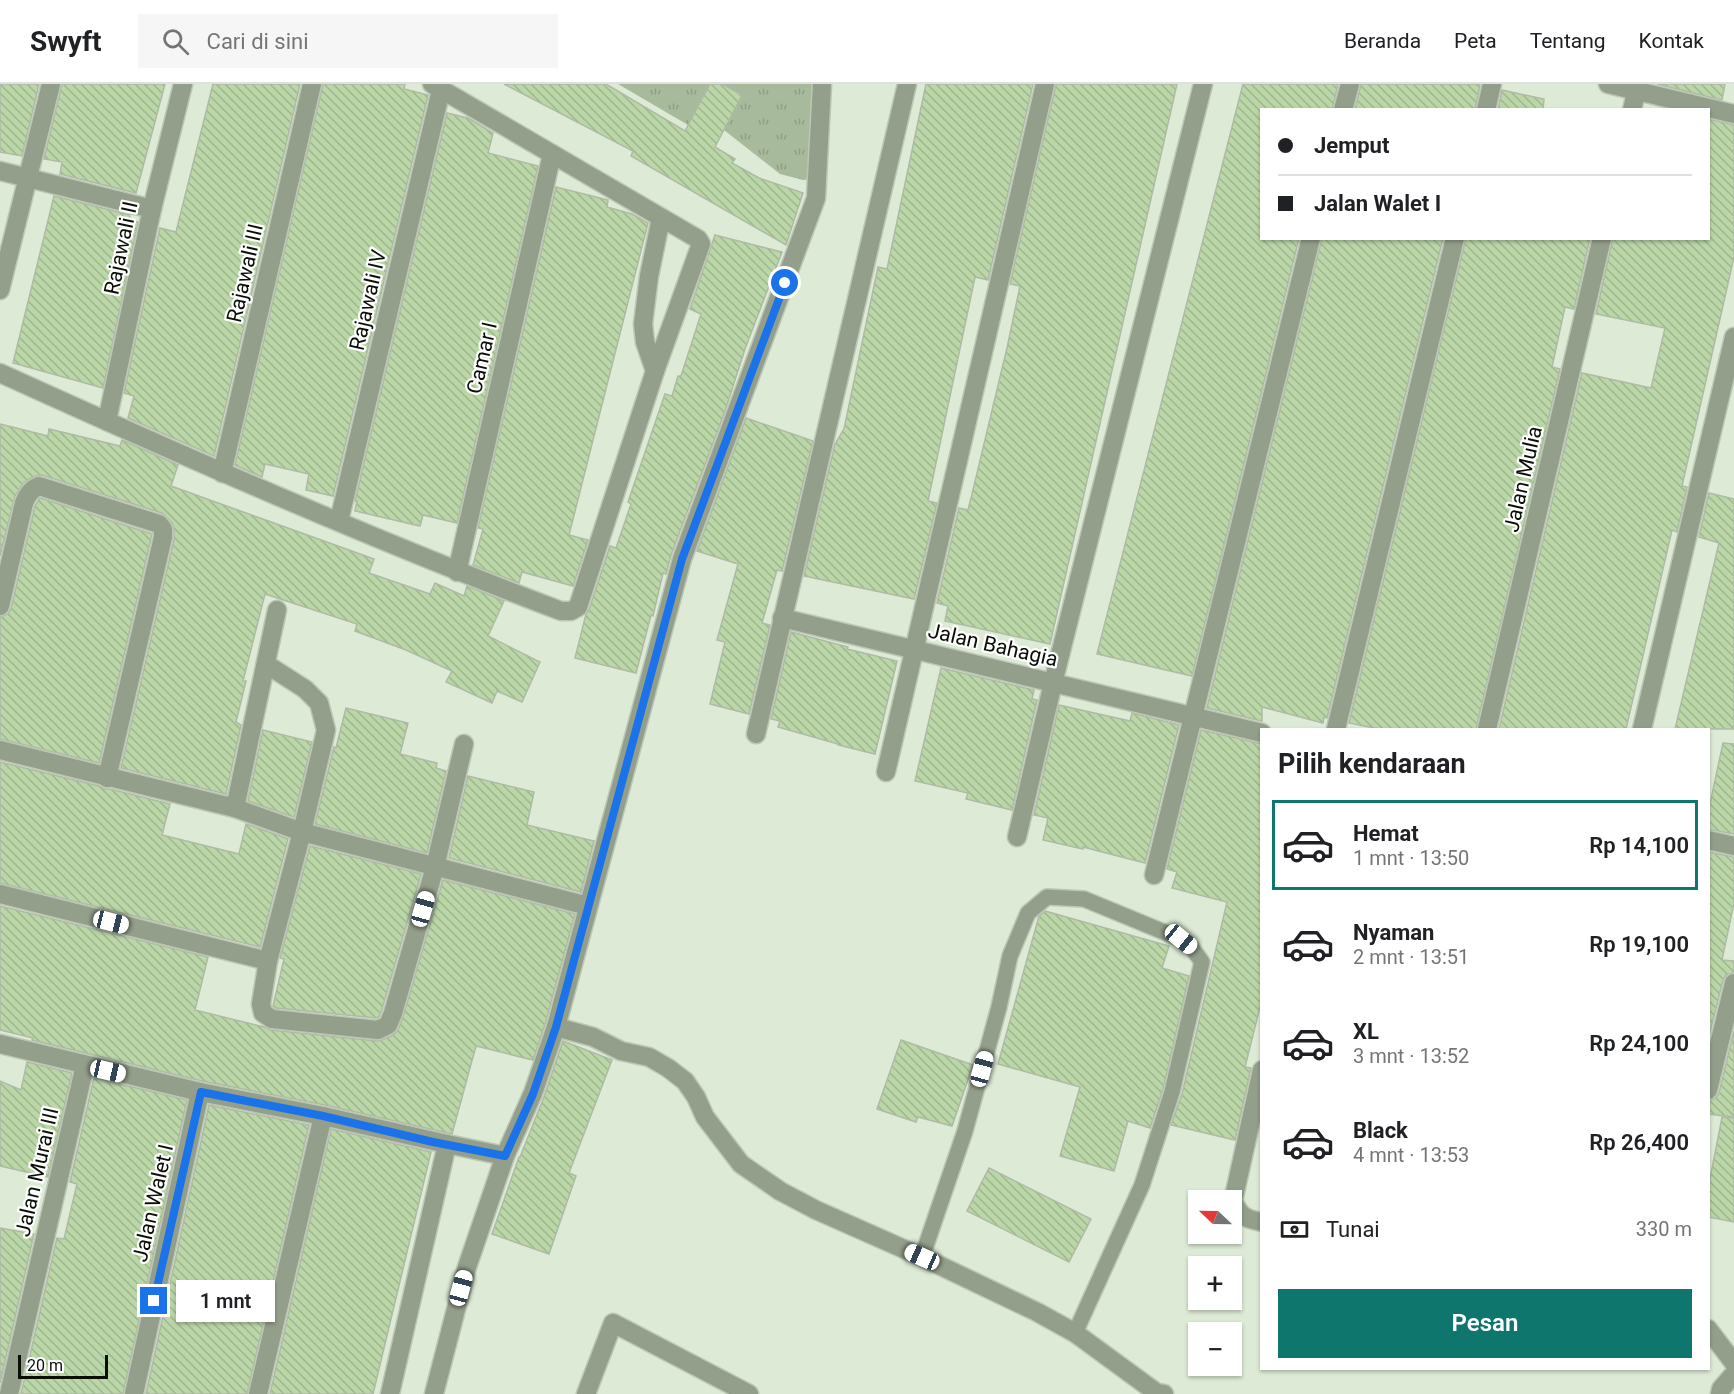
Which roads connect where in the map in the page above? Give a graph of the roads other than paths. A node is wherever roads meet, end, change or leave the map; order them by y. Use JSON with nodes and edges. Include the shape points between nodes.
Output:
{"nodes":[{"id":1,"x":51,"y":84,"type":"edge"},
{"id":2,"x":183,"y":84,"type":"edge"},
{"id":3,"x":312,"y":84,"type":"edge"},
{"id":4,"x":822,"y":84,"type":"edge"},
{"id":5,"x":907,"y":84,"type":"edge"},
{"id":6,"x":1045,"y":84,"type":"edge"},
{"id":7,"x":1203,"y":84,"type":"edge"},
{"id":8,"x":1350,"y":84,"type":"edge"},
{"id":9,"x":1492,"y":84,"type":"edge"},
{"id":10,"x":1608,"y":84,"type":"edge"},
{"id":11,"x":436,"y":87,"type":"edge"},
{"id":12,"x":1638,"y":88,"type":"edge"},
{"id":13,"x":1344,"y":108,"type":"edge"},
{"id":14,"x":1486,"y":108,"type":"edge"},
{"id":15,"x":1633,"y":108,"type":"edge"},
{"id":16,"x":1734,"y":114,"type":"edge"},
{"id":17,"x":552,"y":154,"type":"junction"},
{"id":18,"x":0,"y":171,"type":"edge"},
{"id":19,"x":28,"y":178,"type":"junction"},
{"id":20,"x":152,"y":208,"type":"junction"},
{"id":21,"x":661,"y":218,"type":"junction"},
{"id":22,"x":1311,"y":240,"type":"edge"},
{"id":23,"x":1455,"y":240,"type":"edge"},
{"id":24,"x":1602,"y":240,"type":"edge"},
{"id":25,"x":0,"y":291,"type":"edge"},
{"id":26,"x":1734,"y":338,"type":"edge"},
{"id":27,"x":655,"y":371,"type":"junction"},
{"id":28,"x":0,"y":373,"type":"edge"},
{"id":29,"x":107,"y":422,"type":"junction"},
{"id":30,"x":222,"y":473,"type":"junction"},
{"id":31,"x":339,"y":521,"type":"junction"},
{"id":32,"x":457,"y":572,"type":"junction"},
{"id":33,"x":0,"y":606,"type":"edge"},
{"id":34,"x":277,"y":610,"type":"dead end"},
{"id":35,"x":782,"y":618,"type":"junction"},
{"id":36,"x":914,"y":650,"type":"junction"},
{"id":37,"x":266,"y":664,"type":"junction"},
{"id":38,"x":1053,"y":683,"type":"junction"},
{"id":39,"x":1193,"y":716,"type":"junction"},
{"id":40,"x":1336,"y":728,"type":"edge"},
{"id":41,"x":1487,"y":728,"type":"edge"},
{"id":42,"x":1642,"y":728,"type":"edge"},
{"id":43,"x":1260,"y":733,"type":"edge"},
{"id":44,"x":756,"y":734,"type":"dead end"},
{"id":45,"x":464,"y":744,"type":"dead end"},
{"id":46,"x":0,"y":750,"type":"edge"},
{"id":47,"x":886,"y":772,"type":"dead end"},
{"id":48,"x":107,"y":778,"type":"junction"},
{"id":49,"x":235,"y":808,"type":"junction"},
{"id":50,"x":302,"y":832,"type":"junction"},
{"id":51,"x":1017,"y":837,"type":"dead end"},
{"id":52,"x":1710,"y":840,"type":"edge"},
{"id":53,"x":1734,"y":846,"type":"edge"},
{"id":54,"x":435,"y":867,"type":"junction"},
{"id":55,"x":1154,"y":875,"type":"dead end"},
{"id":56,"x":0,"y":894,"type":"edge"},
{"id":57,"x":588,"y":906,"type":"junction"},
{"id":58,"x":268,"y":961,"type":"junction"},
{"id":59,"x":1734,"y":983,"type":"edge"},
{"id":60,"x":556,"y":1027,"type":"junction"},
{"id":61,"x":0,"y":1044,"type":"edge"},
{"id":62,"x":85,"y":1065,"type":"junction"},
{"id":63,"x":1260,"y":1079,"type":"edge"},
{"id":64,"x":1710,"y":1082,"type":"edge"},
{"id":65,"x":201,"y":1092,"type":"junction"},
{"id":66,"x":323,"y":1116,"type":"junction"},
{"id":67,"x":447,"y":1144,"type":"junction"},
{"id":68,"x":505,"y":1156,"type":"junction"},
{"id":69,"x":1260,"y":1222,"type":"edge"},
{"id":70,"x":922,"y":1257,"type":"junction"},
{"id":71,"x":1710,"y":1332,"type":"edge"},
{"id":72,"x":1074,"y":1334,"type":"junction"},
{"id":73,"x":1734,"y":1363,"type":"edge"},
{"id":74,"x":1734,"y":1374,"type":"edge"},
{"id":75,"x":739,"y":1391,"type":"edge"},
{"id":76,"x":9,"y":1394,"type":"edge"},
{"id":77,"x":134,"y":1394,"type":"edge"},
{"id":78,"x":258,"y":1394,"type":"edge"},
{"id":79,"x":390,"y":1394,"type":"edge"},
{"id":80,"x":434,"y":1394,"type":"edge"},
{"id":81,"x":586,"y":1394,"type":"edge"},
{"id":82,"x":1159,"y":1394,"type":"edge"},
{"id":83,"x":1720,"y":1394,"type":"edge"}],
"edges":[{"from":1,"to":19,"type":"street"},
{"from":2,"to":20,"type":"street","name":"Rajawali II"},
{"from":3,"to":30,"type":"street","name":"Rajawali III"},
{"from":4,"to":57,"type":"street","via":[[816,198],[682,559]]},
{"from":5,"to":35,"type":"street"},
{"from":6,"to":36,"type":"street"},
{"from":7,"to":38,"type":"street"},
{"from":8,"to":13,"type":"street"},
{"from":9,"to":14,"type":"street"},
{"from":10,"to":12,"type":"street"},
{"from":11,"to":17,"type":"street"},
{"from":11,"to":31,"type":"street","name":"Rajawali IV"},
{"from":12,"to":15,"type":"street"},
{"from":12,"to":16,"type":"street"},
{"from":17,"to":21,"type":"street"},
{"from":17,"to":32,"type":"street","name":"Camar I"},
{"from":18,"to":19,"type":"street"},
{"from":19,"to":20,"type":"street"},
{"from":19,"to":25,"type":"street"},
{"from":20,"to":29,"type":"street","name":"Rajawali II"},
{"from":21,"to":27,"type":"street","via":[[643,324]]},
{"from":21,"to":27,"type":"street","via":[[701,244]]},
{"from":22,"to":39,"type":"street"},
{"from":23,"to":40,"type":"street"},
{"from":24,"to":41,"type":"street","name":"Jalan Mulia"},
{"from":26,"to":42,"type":"street"},
{"from":27,"to":32,"type":"street","via":[[578,607],[571,612],[561,611]]},
{"from":28,"to":29,"type":"street"},
{"from":29,"to":30,"type":"street"},
{"from":30,"to":31,"type":"street"},
{"from":31,"to":32,"type":"street"},
{"from":33,"to":48,"type":"street","via":[[24,503],[39,486],[159,524],[163,529]]},
{"from":34,"to":37,"type":"street"},
{"from":35,"to":36,"type":"street","name":"Jalan Bahagia"},
{"from":35,"to":44,"type":"street"},
{"from":36,"to":38,"type":"street","name":"Jalan Bahagia"},
{"from":36,"to":47,"type":"street"},
{"from":37,"to":49,"type":"street"},
{"from":37,"to":50,"type":"street","via":[[319,703],[326,730]]},
{"from":38,"to":39,"type":"street","name":"Jalan Bahagia"},
{"from":38,"to":51,"type":"street"},
{"from":39,"to":43,"type":"street","name":"Jalan Bahagia"},
{"from":39,"to":55,"type":"street"},
{"from":45,"to":54,"type":"street"},
{"from":46,"to":48,"type":"street"},
{"from":48,"to":49,"type":"street"},
{"from":49,"to":50,"type":"street"},
{"from":50,"to":54,"type":"street"},
{"from":50,"to":58,"type":"street"},
{"from":52,"to":53,"type":"street"},
{"from":54,"to":57,"type":"street"},
{"from":54,"to":58,"type":"street","via":[[388,1025],[378,1030],[272,1018],[263,1013],[261,1004]]},
{"from":56,"to":58,"type":"street"},
{"from":57,"to":60,"type":"street"},
{"from":59,"to":64,"type":"street"},
{"from":60,"to":68,"type":"street","via":[[533,1094]]},
{"from":60,"to":70,"type":"street","via":[[659,1062],[685,1081],[705,1118],[741,1164],[816,1210]]},
{"from":61,"to":62,"type":"street"},
{"from":62,"to":65,"type":"street"},
{"from":62,"to":76,"type":"street","name":"Jalan Murai III"},
{"from":63,"to":69,"type":"street","via":[[1233,1201],[1238,1212]]},
{"from":65,"to":66,"type":"street"},
{"from":65,"to":77,"type":"street","name":"Jalan Walet I"},
{"from":66,"to":67,"type":"street"},
{"from":66,"to":78,"type":"street"},
{"from":67,"to":68,"type":"street"},
{"from":67,"to":79,"type":"street"},
{"from":68,"to":80,"type":"street","via":[[467,1267]]},
{"from":70,"to":72,"type":"street"},
{"from":70,"to":72,"type":"lane","via":[[965,1131],[1010,956],[1028,913],[1047,897],[1084,899],[1181,939],[1202,962],[1172,1092],[1142,1185]]},
{"from":71,"to":73,"type":"street"},
{"from":72,"to":82,"type":"street"},
{"from":74,"to":83,"type":"street"},
{"from":75,"to":81,"type":"street","via":[[613,1323]]}]}
